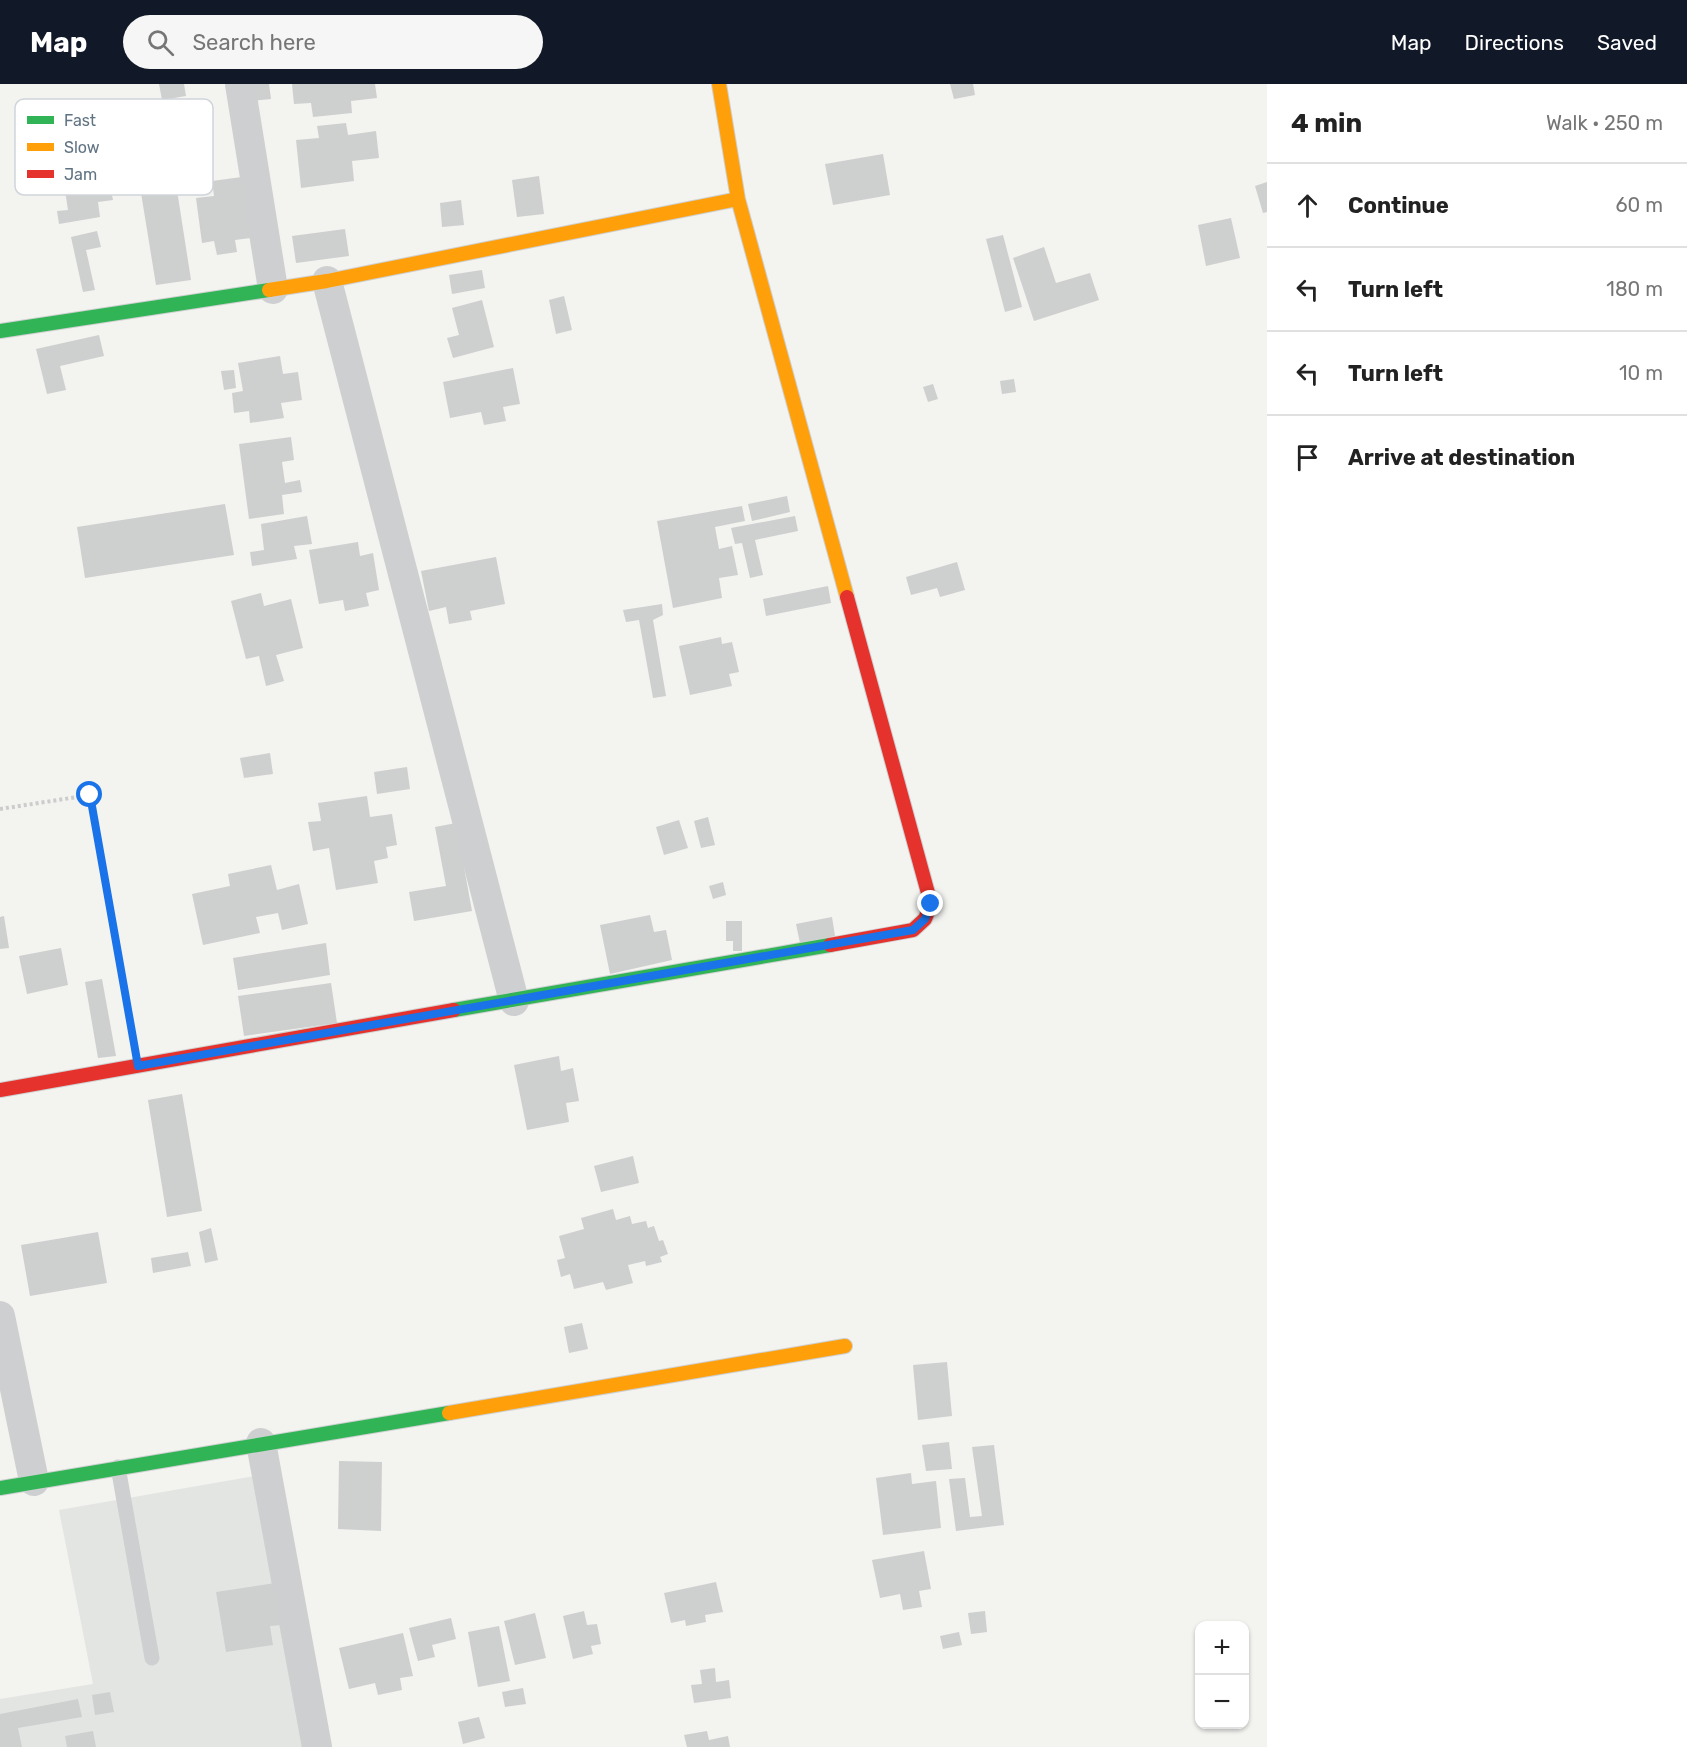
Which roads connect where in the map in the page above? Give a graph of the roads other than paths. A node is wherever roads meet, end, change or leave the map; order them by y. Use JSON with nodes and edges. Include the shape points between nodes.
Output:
{"nodes":[{"id":1,"x":240,"y":84,"type":"edge"},
{"id":2,"x":719,"y":84,"type":"edge"},
{"id":3,"x":738,"y":199,"type":"junction"},
{"id":4,"x":327,"y":281,"type":"junction"},
{"id":5,"x":273,"y":289,"type":"junction"},
{"id":6,"x":0,"y":331,"type":"edge"},
{"id":7,"x":514,"y":1001,"type":"junction"},
{"id":8,"x":0,"y":1090,"type":"edge"},
{"id":9,"x":0,"y":1316,"type":"edge"},
{"id":10,"x":845,"y":1346,"type":"dead end"},
{"id":11,"x":261,"y":1443,"type":"junction"},
{"id":12,"x":118,"y":1467,"type":"junction"},
{"id":13,"x":34,"y":1481,"type":"junction"},
{"id":14,"x":0,"y":1488,"type":"edge"},
{"id":15,"x":152,"y":1658,"type":"dead end"},
{"id":16,"x":316,"y":1747,"type":"edge"}],
"edges":[{"from":1,"to":5,"type":"street"},
{"from":2,"to":3,"type":"street"},
{"from":3,"to":4,"type":"street"},
{"from":3,"to":7,"type":"street","via":[[931,904],[925,919],[913,930]]},
{"from":4,"to":5,"type":"street"},
{"from":4,"to":7,"type":"street"},
{"from":5,"to":6,"type":"street"},
{"from":7,"to":8,"type":"street"},
{"from":9,"to":13,"type":"street"},
{"from":10,"to":11,"type":"street"},
{"from":11,"to":12,"type":"street"},
{"from":11,"to":16,"type":"street"},
{"from":12,"to":13,"type":"street"},
{"from":12,"to":15,"type":"lane"},
{"from":13,"to":14,"type":"street"}]}
